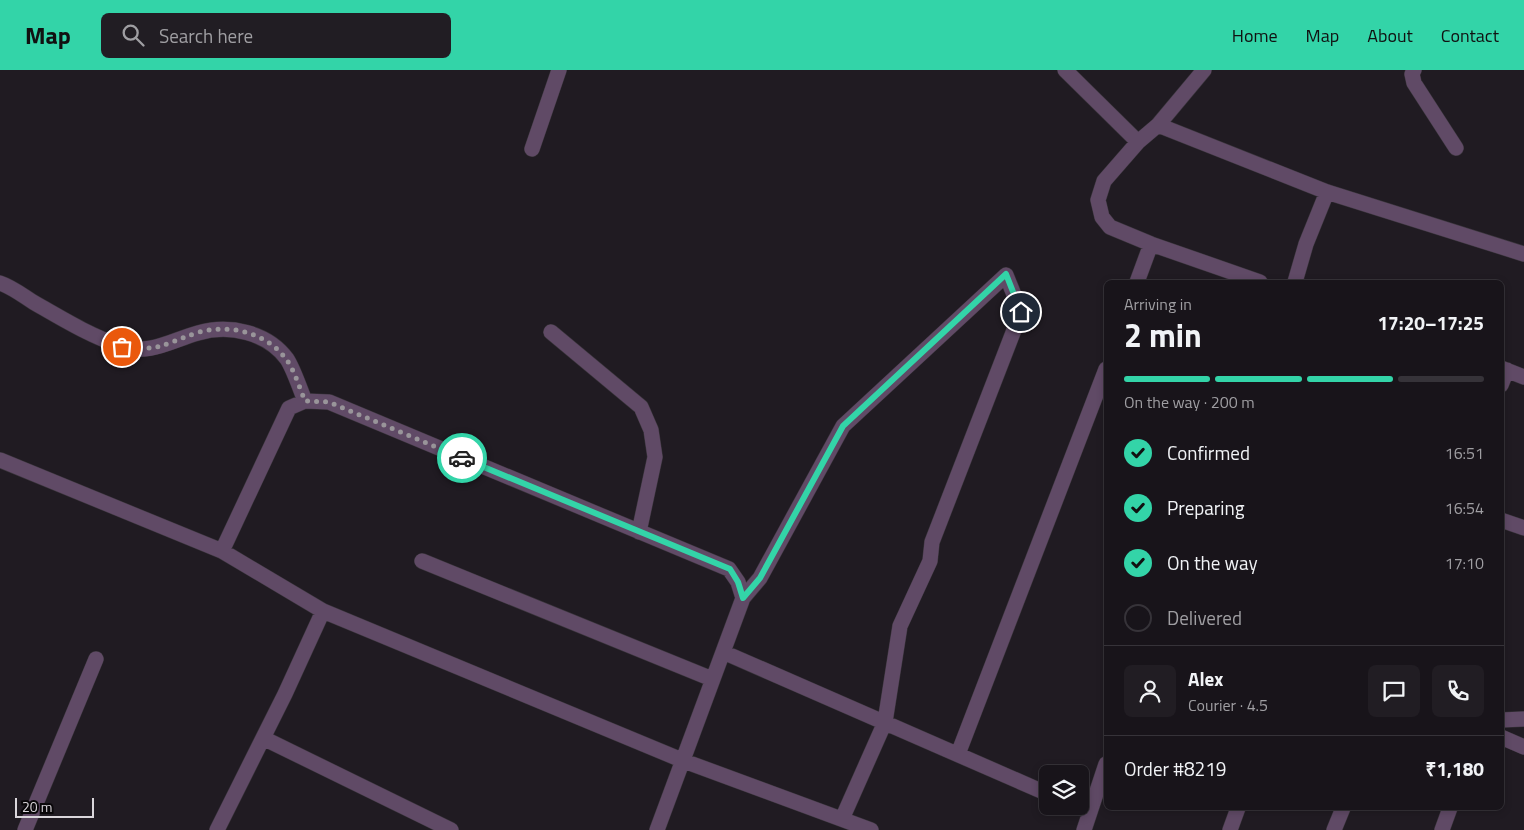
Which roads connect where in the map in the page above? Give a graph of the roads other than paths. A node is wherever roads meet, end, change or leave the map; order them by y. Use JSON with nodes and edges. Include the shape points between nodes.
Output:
{"nodes":[{"id":1,"x":560,"y":70,"type":"edge"},
{"id":2,"x":1065,"y":70,"type":"edge"},
{"id":3,"x":1204,"y":70,"type":"edge"},
{"id":4,"x":1414,"y":70,"type":"edge"},
{"id":5,"x":1158,"y":125,"type":"junction"},
{"id":6,"x":1138,"y":142,"type":"junction"},
{"id":7,"x":1456,"y":148,"type":"dead end"},
{"id":8,"x":532,"y":149,"type":"dead end"},
{"id":9,"x":1327,"y":192,"type":"junction"},
{"id":10,"x":1151,"y":244,"type":"junction"},
{"id":11,"x":1524,"y":254,"type":"edge"},
{"id":12,"x":1138,"y":280,"type":"edge"},
{"id":13,"x":1254,"y":280,"type":"edge"},
{"id":14,"x":1296,"y":280,"type":"edge"},
{"id":15,"x":0,"y":283,"type":"edge"},
{"id":16,"x":551,"y":332,"type":"dead end"},
{"id":17,"x":1504,"y":374,"type":"edge"},
{"id":18,"x":1524,"y":377,"type":"edge"},
{"id":19,"x":1104,"y":386,"type":"edge"},
{"id":20,"x":305,"y":401,"type":"junction"},
{"id":21,"x":0,"y":460,"type":"edge"},
{"id":22,"x":1504,"y":521,"type":"edge"},
{"id":23,"x":1524,"y":528,"type":"edge"},
{"id":24,"x":639,"y":532,"type":"junction"},
{"id":25,"x":222,"y":551,"type":"junction"},
{"id":26,"x":422,"y":561,"type":"dead end"},
{"id":27,"x":743,"y":598,"type":"junction"},
{"id":28,"x":323,"y":612,"type":"junction"},
{"id":29,"x":723,"y":652,"type":"junction"},
{"id":30,"x":96,"y":659,"type":"dead end"},
{"id":31,"x":712,"y":680,"type":"junction"},
{"id":32,"x":1524,"y":719,"type":"edge"},
{"id":33,"x":1504,"y":720,"type":"edge"},
{"id":34,"x":885,"y":722,"type":"junction"},
{"id":35,"x":263,"y":738,"type":"junction"},
{"id":36,"x":1504,"y":738,"type":"edge"},
{"id":37,"x":1524,"y":747,"type":"edge"},
{"id":38,"x":958,"y":754,"type":"junction"},
{"id":39,"x":684,"y":762,"type":"junction"},
{"id":40,"x":1104,"y":768,"type":"edge"},
{"id":41,"x":1039,"y":790,"type":"edge"},
{"id":42,"x":1089,"y":797,"type":"edge"},
{"id":43,"x":1237,"y":810,"type":"edge"},
{"id":44,"x":1342,"y":810,"type":"edge"},
{"id":45,"x":1449,"y":810,"type":"edge"},
{"id":46,"x":1083,"y":815,"type":"edge"},
{"id":47,"x":842,"y":819,"type":"junction"},
{"id":48,"x":26,"y":830,"type":"edge"},
{"id":49,"x":217,"y":830,"type":"edge"},
{"id":50,"x":451,"y":830,"type":"edge"},
{"id":51,"x":657,"y":830,"type":"edge"},
{"id":52,"x":871,"y":830,"type":"edge"},
{"id":53,"x":1084,"y":830,"type":"edge"},
{"id":54,"x":1230,"y":830,"type":"edge"},
{"id":55,"x":1334,"y":830,"type":"edge"},
{"id":56,"x":1442,"y":830,"type":"edge"}],
"edges":[{"from":1,"to":8,"type":"street"},
{"from":2,"to":6,"type":"street"},
{"from":3,"to":5,"type":"street"},
{"from":4,"to":7,"type":"street","via":[[1414,83]]},
{"from":5,"to":6,"type":"street"},
{"from":5,"to":9,"type":"street"},
{"from":6,"to":10,"type":"street","via":[[1104,181],[1098,200],[1102,217],[1110,227]]},
{"from":9,"to":11,"type":"street"},
{"from":9,"to":14,"type":"street"},
{"from":10,"to":12,"type":"street"},
{"from":10,"to":13,"type":"street"},
{"from":15,"to":20,"type":"street","via":[[122,347],[142,350],[163,346],[220,328],[246,332],[270,343],[287,360]]},
{"from":16,"to":24,"type":"street","via":[[641,407],[651,430],[655,457]]},
{"from":17,"to":18,"type":"street"},
{"from":19,"to":38,"type":"street"},
{"from":20,"to":24,"type":"street","via":[[329,402]]},
{"from":20,"to":25,"type":"street","via":[[288,408]]},
{"from":21,"to":25,"type":"street"},
{"from":22,"to":23,"type":"street"},
{"from":24,"to":27,"type":"street","via":[[730,569]]},
{"from":25,"to":28,"type":"street"},
{"from":26,"to":31,"type":"street"},
{"from":27,"to":29,"type":"street"},
{"from":27,"to":34,"type":"street","via":[[760,578],[843,426],[1006,274],[1021,312],[932,542],[930,561],[900,626]]},
{"from":28,"to":35,"type":"street"},
{"from":28,"to":39,"type":"street"},
{"from":29,"to":31,"type":"street"},
{"from":29,"to":34,"type":"street"},
{"from":30,"to":48,"type":"street"},
{"from":31,"to":39,"type":"street"},
{"from":32,"to":33,"type":"street"},
{"from":34,"to":38,"type":"street"},
{"from":34,"to":47,"type":"street"},
{"from":35,"to":49,"type":"street"},
{"from":35,"to":50,"type":"street"},
{"from":36,"to":37,"type":"street"},
{"from":38,"to":41,"type":"street"},
{"from":39,"to":47,"type":"street"},
{"from":39,"to":51,"type":"street"},
{"from":40,"to":42,"type":"street"},
{"from":43,"to":54,"type":"street"},
{"from":44,"to":55,"type":"street"},
{"from":45,"to":56,"type":"street"},
{"from":46,"to":53,"type":"street"},
{"from":47,"to":52,"type":"street"}]}
